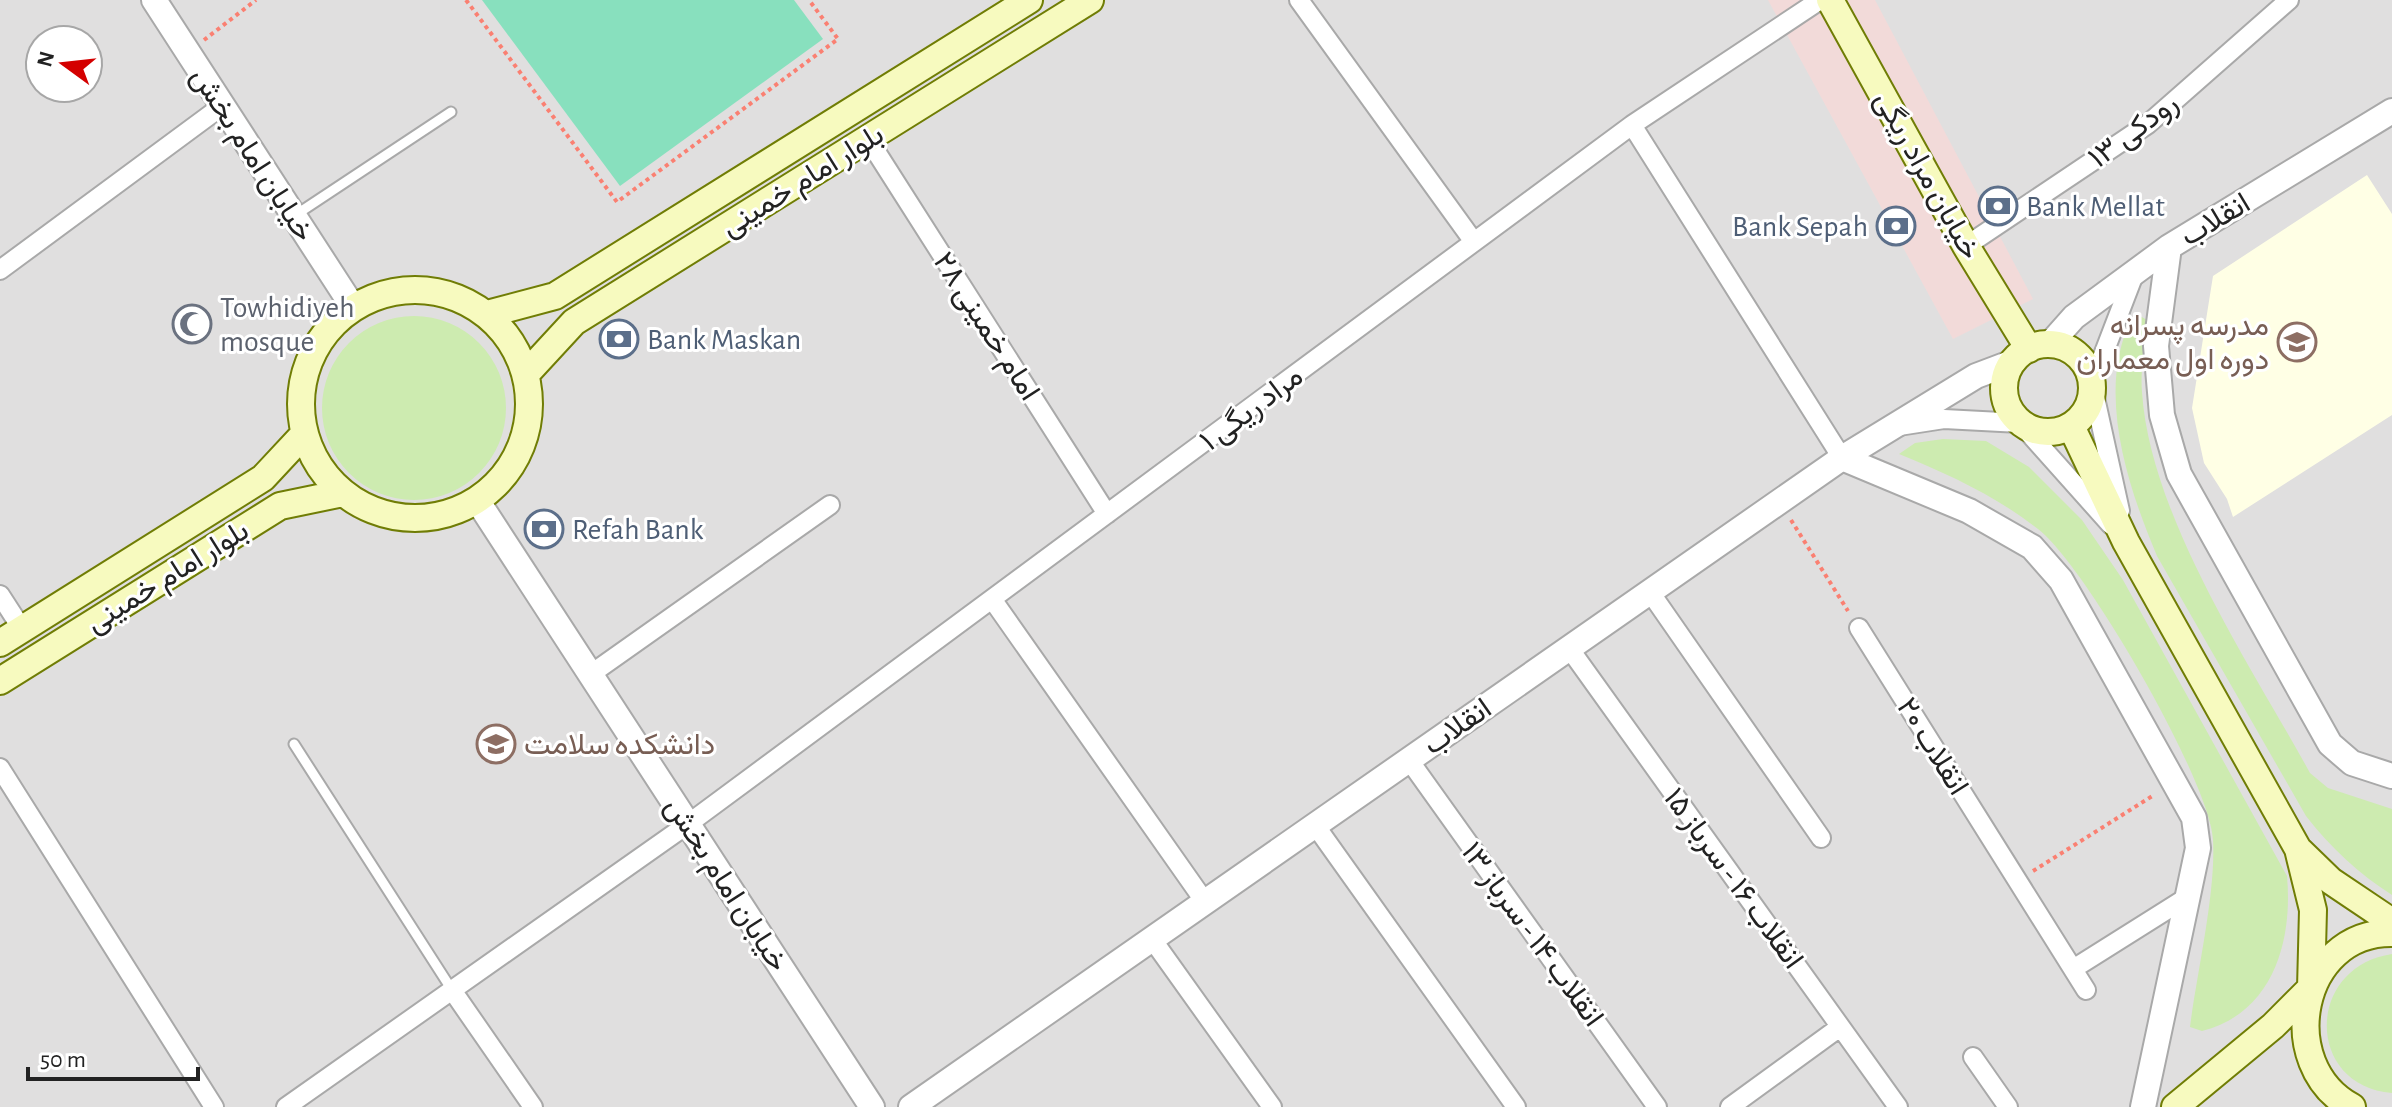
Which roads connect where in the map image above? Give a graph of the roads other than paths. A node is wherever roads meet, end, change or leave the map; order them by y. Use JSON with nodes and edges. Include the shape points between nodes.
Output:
{"nodes":[{"id":1,"x":154,"y":0,"type":"edge"},
{"id":2,"x":1029,"y":0,"type":"edge"},
{"id":3,"x":1090,"y":0,"type":"edge"},
{"id":4,"x":1299,"y":0,"type":"edge"},
{"id":5,"x":1820,"y":0,"type":"edge"},
{"id":6,"x":1830,"y":0,"type":"edge"},
{"id":7,"x":2289,"y":0,"type":"edge"},
{"id":8,"x":222,"y":106,"type":"junction"},
{"id":9,"x":2392,"y":111,"type":"edge"},
{"id":10,"x":451,"y":112,"type":"dead end"},
{"id":11,"x":1632,"y":125,"type":"junction"},
{"id":12,"x":868,"y":139,"type":"junction"},
{"id":13,"x":294,"y":216,"type":"junction"},
{"id":14,"x":1474,"y":242,"type":"junction"},
{"id":15,"x":1966,"y":246,"type":"junction"},
{"id":16,"x":2169,"y":247,"type":"junction"},
{"id":17,"x":0,"y":270,"type":"edge"},
{"id":18,"x":2133,"y":277,"type":"junction"},
{"id":19,"x":353,"y":307,"type":"junction"},
{"id":20,"x":487,"y":314,"type":"junction"},
{"id":21,"x":2031,"y":352,"type":"junction"},
{"id":22,"x":526,"y":374,"type":"junction"},
{"id":23,"x":2092,"y":384,"type":"junction"},
{"id":24,"x":2020,"y":423,"type":"junction"},
{"id":25,"x":2071,"y":426,"type":"junction"},
{"id":26,"x":1892,"y":427,"type":"junction"},
{"id":27,"x":304,"y":434,"type":"junction"},
{"id":28,"x":1842,"y":458,"type":"junction"},
{"id":29,"x":343,"y":493,"type":"junction"},
{"id":30,"x":477,"y":500,"type":"junction"},
{"id":31,"x":830,"y":505,"type":"dead end"},
{"id":32,"x":1107,"y":514,"type":"junction"},
{"id":33,"x":2126,"y":542,"type":"junction"},
{"id":34,"x":1650,"y":592,"type":"junction"},
{"id":35,"x":0,"y":595,"type":"edge"},
{"id":36,"x":992,"y":599,"type":"junction"},
{"id":37,"x":1859,"y":628,"type":"road end"},
{"id":38,"x":11,"y":636,"type":"edge"},
{"id":39,"x":1569,"y":648,"type":"junction"},
{"id":40,"x":591,"y":674,"type":"junction"},
{"id":41,"x":0,"y":681,"type":"edge"},
{"id":42,"x":294,"y":744,"type":"dead end"},
{"id":43,"x":1409,"y":760,"type":"junction"},
{"id":44,"x":0,"y":768,"type":"edge"},
{"id":45,"x":2392,"y":776,"type":"edge"},
{"id":46,"x":688,"y":824,"type":"junction"},
{"id":47,"x":1315,"y":825,"type":"junction"},
{"id":48,"x":1821,"y":838,"type":"dead end"},
{"id":49,"x":2298,"y":849,"type":"junction"},
{"id":50,"x":2189,"y":896,"type":"junction"},
{"id":51,"x":1205,"y":902,"type":"junction"},
{"id":52,"x":2392,"y":922,"type":"edge"},
{"id":53,"x":2392,"y":933,"type":"edge"},
{"id":54,"x":1152,"y":939,"type":"junction"},
{"id":55,"x":2073,"y":969,"type":"junction"},
{"id":56,"x":2311,"y":988,"type":"junction"},
{"id":57,"x":452,"y":990,"type":"junction"},
{"id":58,"x":2086,"y":990,"type":"dead end"},
{"id":59,"x":1840,"y":1027,"type":"junction"},
{"id":60,"x":1973,"y":1057,"type":"dead end"},
{"id":61,"x":214,"y":1107,"type":"edge"},
{"id":62,"x":286,"y":1107,"type":"edge"},
{"id":63,"x":533,"y":1107,"type":"edge"},
{"id":64,"x":872,"y":1107,"type":"edge"},
{"id":65,"x":911,"y":1107,"type":"edge"},
{"id":66,"x":1272,"y":1107,"type":"edge"},
{"id":67,"x":1516,"y":1107,"type":"edge"},
{"id":68,"x":1657,"y":1107,"type":"edge"},
{"id":69,"x":1730,"y":1107,"type":"edge"},
{"id":70,"x":1898,"y":1107,"type":"edge"},
{"id":71,"x":2008,"y":1107,"type":"edge"},
{"id":72,"x":2143,"y":1107,"type":"edge"},
{"id":73,"x":2175,"y":1107,"type":"edge"},
{"id":74,"x":2352,"y":1107,"type":"edge"}],
"edges":[{"from":1,"to":8,"type":"street","name":"خیابان امام بخش"},
{"from":2,"to":20,"type":"main road","name":"بلوار امام خمینی","via":[[555,296]]},
{"from":3,"to":12,"type":"main road","name":"بلوار امام خمینی"},
{"from":4,"to":14,"type":"street"},
{"from":5,"to":11,"type":"street","name":"مراد ریگی ۱"},
{"from":6,"to":15,"type":"main road","name":"خیابان مراد ریگی"},
{"from":7,"to":15,"type":"street","name":"رودکی ۱۳","via":[[2148,124]]},
{"from":8,"to":13,"type":"street","name":"خیابان امام بخش"},
{"from":8,"to":17,"type":"street"},
{"from":9,"to":16,"type":"street","name":"انقلاب"},
{"from":10,"to":13,"type":"lane"},
{"from":11,"to":14,"type":"street","name":"مراد ریگی ۱"},
{"from":11,"to":28,"type":"street"},
{"from":12,"to":22,"type":"main road","name":"بلوار امام خمینی","via":[[574,322]]},
{"from":12,"to":32,"type":"street","name":"امام خمینی ۲۸"},
{"from":13,"to":19,"type":"street","name":"خیابان امام بخش"},
{"from":14,"to":32,"type":"street","name":"مراد ریگی ۱"},
{"from":15,"to":21,"type":"main road","name":"خیابان مراد ریگی"},
{"from":16,"to":18,"type":"street","name":"انقلاب"},
{"from":16,"to":45,"type":"street","via":[[2156,346],[2162,415],[2179,474],[2330,744],[2352,763]]},
{"from":18,"to":21,"type":"street","name":"انقلاب"},
{"from":18,"to":23,"type":"street"},
{"from":19,"to":20,"type":"main road","via":[[386,293],[421,289],[456,296]]},
{"from":19,"to":27,"type":"main road","via":[[326,331],[308,363],[301,398]]},
{"from":20,"to":22,"type":"main road","via":[[511,341]]},
{"from":21,"to":23,"type":"main road","via":[[2062,347],[2083,361]]},
{"from":21,"to":24,"type":"main road","via":[[2006,374],[2006,400]]},
{"from":21,"to":26,"type":"street","name":"انقلاب","via":[[1976,376]]},
{"from":22,"to":30,"type":"main road","via":[[529,410],[522,445],[504,476]]},
{"from":23,"to":25,"type":"main road","via":[[2087,408]]},
{"from":23,"to":33,"type":"street"},
{"from":24,"to":25,"type":"main road","via":[[2045,432]]},
{"from":24,"to":26,"type":"street","via":[[1944,419]]},
{"from":24,"to":33,"type":"street"},
{"from":25,"to":33,"type":"main road"},
{"from":26,"to":28,"type":"street","name":"انقلاب"},
{"from":27,"to":29,"type":"main road","via":[[319,467]]},
{"from":27,"to":38,"type":"main road","name":"بلوار امام خمینی","via":[[263,478]]},
{"from":28,"to":34,"type":"street","name":"انقلاب"},
{"from":28,"to":50,"type":"street","via":[[1969,511],[2032,547],[2061,580],[2194,818],[2198,848]]},
{"from":29,"to":30,"type":"main road","via":[[374,511],[409,519],[445,515]]},
{"from":29,"to":41,"type":"main road","name":"بلوار امام خمینی","via":[[280,506]]},
{"from":30,"to":40,"type":"street","name":"خیابان امام بخش"},
{"from":31,"to":40,"type":"street"},
{"from":32,"to":36,"type":"street","name":"مراد ریگی ۱"},
{"from":33,"to":49,"type":"main road"},
{"from":34,"to":39,"type":"street","name":"انقلاب"},
{"from":34,"to":48,"type":"street"},
{"from":35,"to":38,"type":"street"},
{"from":36,"to":46,"type":"street","name":"مراد ریگی ۱"},
{"from":36,"to":51,"type":"street"},
{"from":37,"to":55,"type":"street","name":"انقلاب ۲۰"},
{"from":39,"to":43,"type":"street","name":"انقلاب"},
{"from":39,"to":59,"type":"street","name":"انقلاب ۱۶ - سرباز ۱۵"},
{"from":40,"to":46,"type":"street","name":"خیابان امام بخش"},
{"from":42,"to":57,"type":"lane"},
{"from":43,"to":47,"type":"street","name":"انقلاب"},
{"from":43,"to":68,"type":"street","name":"انقلاب ۱۴ - سرباز ۱۳"},
{"from":44,"to":61,"type":"street"},
{"from":46,"to":57,"type":"street","name":"مراد ریگی ۱"},
{"from":46,"to":64,"type":"street","name":"خیابان امام بخش"},
{"from":47,"to":51,"type":"street","name":"انقلاب"},
{"from":47,"to":67,"type":"street"},
{"from":49,"to":52,"type":"main road","via":[[2331,881]]},
{"from":49,"to":56,"type":"main road","via":[[2313,910]]},
{"from":50,"to":55,"type":"street"},
{"from":50,"to":72,"type":"street"},
{"from":51,"to":54,"type":"street","name":"انقلاب"},
{"from":53,"to":56,"type":"main road","via":[[2352,943],[2328,962]]},
{"from":54,"to":65,"type":"street","name":"انقلاب"},
{"from":54,"to":66,"type":"street"},
{"from":55,"to":58,"type":"street","name":"انقلاب ۲۰"},
{"from":56,"to":73,"type":"main road"},
{"from":56,"to":74,"type":"main road","via":[[2303,1018],[2305,1049],[2318,1078]]},
{"from":57,"to":62,"type":"street","name":"مراد ریگی ۱"},
{"from":57,"to":63,"type":"street"},
{"from":59,"to":69,"type":"street"},
{"from":59,"to":70,"type":"street","name":"انقلاب ۱۶ - سرباز ۱۵"},
{"from":60,"to":71,"type":"street"}]}
